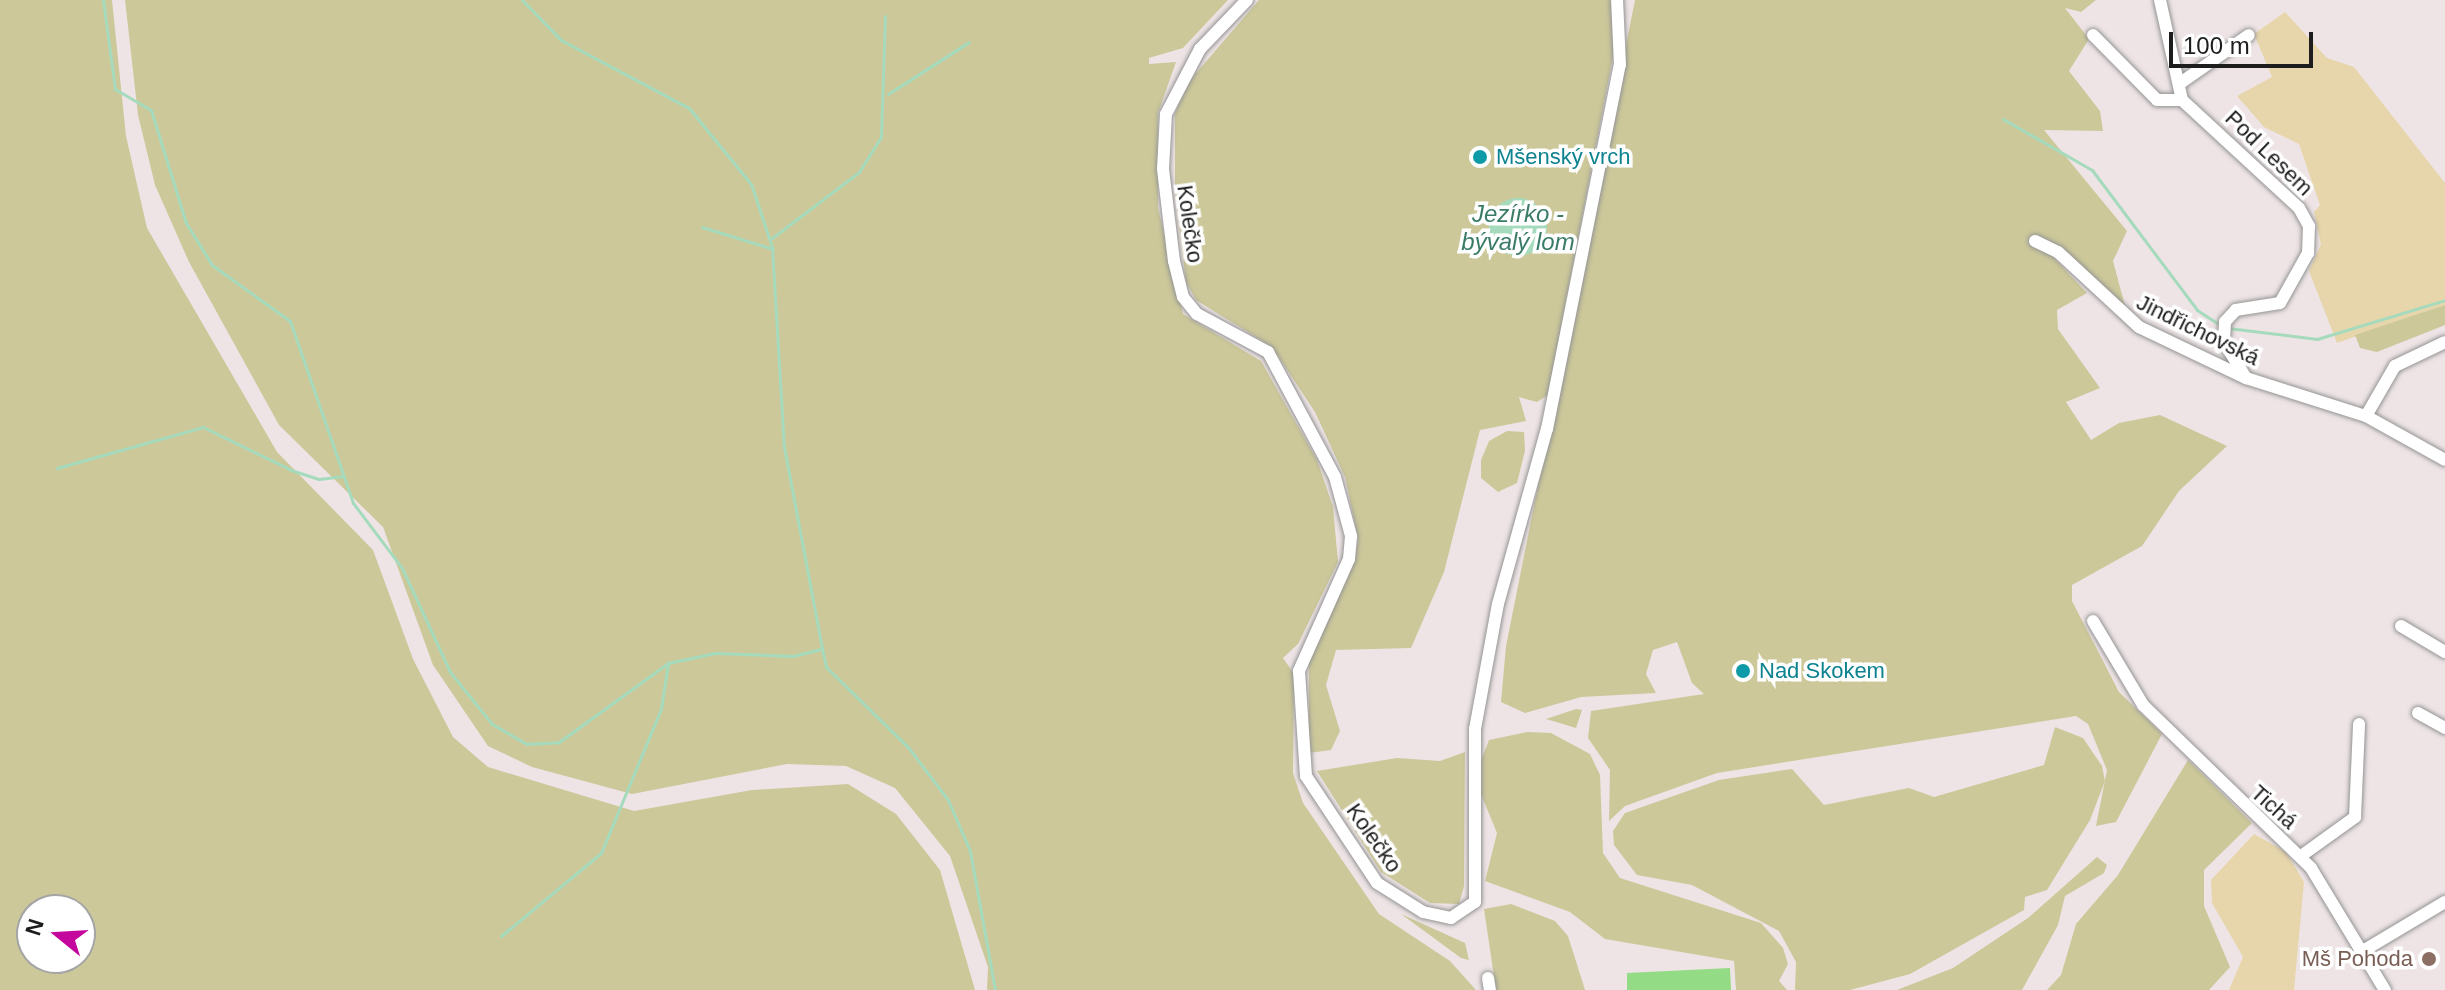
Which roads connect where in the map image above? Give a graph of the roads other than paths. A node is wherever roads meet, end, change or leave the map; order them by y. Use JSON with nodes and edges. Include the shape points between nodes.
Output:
{"nodes":[{"id":1,"x":1247,"y":0,"type":"edge"},
{"id":2,"x":1617,"y":0,"type":"edge"},
{"id":3,"x":2160,"y":0,"type":"edge"},
{"id":4,"x":2093,"y":35,"type":"dead end"},
{"id":5,"x":2249,"y":35,"type":"dead end"},
{"id":6,"x":2179,"y":84,"type":"junction"},
{"id":7,"x":2182,"y":100,"type":"junction"},
{"id":8,"x":2035,"y":241,"type":"dead end"},
{"id":9,"x":2445,"y":342,"type":"edge"},
{"id":10,"x":2246,"y":378,"type":"junction"},
{"id":11,"x":2366,"y":416,"type":"junction"},
{"id":12,"x":2445,"y":460,"type":"edge"},
{"id":13,"x":2093,"y":621,"type":"dead end"},
{"id":14,"x":2401,"y":626,"type":"dead end"},
{"id":15,"x":2445,"y":652,"type":"edge"},
{"id":16,"x":2418,"y":713,"type":"dead end"},
{"id":17,"x":2359,"y":724,"type":"dead end"},
{"id":18,"x":2445,"y":728,"type":"edge"},
{"id":19,"x":2301,"y":856,"type":"junction"},
{"id":20,"x":2445,"y":902,"type":"edge"},
{"id":21,"x":2361,"y":952,"type":"junction"},
{"id":22,"x":2385,"y":990,"type":"edge"}],
"edges":[{"from":1,"to":2,"type":"street","name":"Kolečko","via":[[1200,49],[1166,114],[1163,169],[1174,261],[1183,297],[1197,314],[1268,352],[1335,477],[1351,536],[1349,559],[1299,671],[1306,776],[1377,883],[1423,912],[1451,918],[1475,902],[1475,729],[1498,604],[1547,429],[1620,65]]},
{"from":3,"to":6,"type":"street"},
{"from":4,"to":7,"type":"street","name":"Pod Lesem","via":[[2157,100]]},
{"from":5,"to":6,"type":"street"},
{"from":6,"to":7,"type":"street"},
{"from":7,"to":10,"type":"street","name":"Pod Lesem","via":[[2299,208],[2309,226],[2308,253],[2280,303],[2236,310],[2225,322],[2224,342]]},
{"from":8,"to":10,"type":"street","name":"Jindřichovská","via":[[2058,252],[2139,327]]},
{"from":9,"to":11,"type":"street","via":[[2395,366]]},
{"from":10,"to":11,"type":"street","name":"Jindřichovská"},
{"from":11,"to":12,"type":"street","name":"Jindřichovská"},
{"from":13,"to":19,"type":"street","name":"Tichá","via":[[2143,705]]},
{"from":14,"to":15,"type":"street"},
{"from":16,"to":18,"type":"street"},
{"from":17,"to":19,"type":"street","via":[[2355,817]]},
{"from":19,"to":21,"type":"street","name":"Tichá"},
{"from":20,"to":21,"type":"street"},
{"from":21,"to":22,"type":"street","name":"Tichá"}]}
